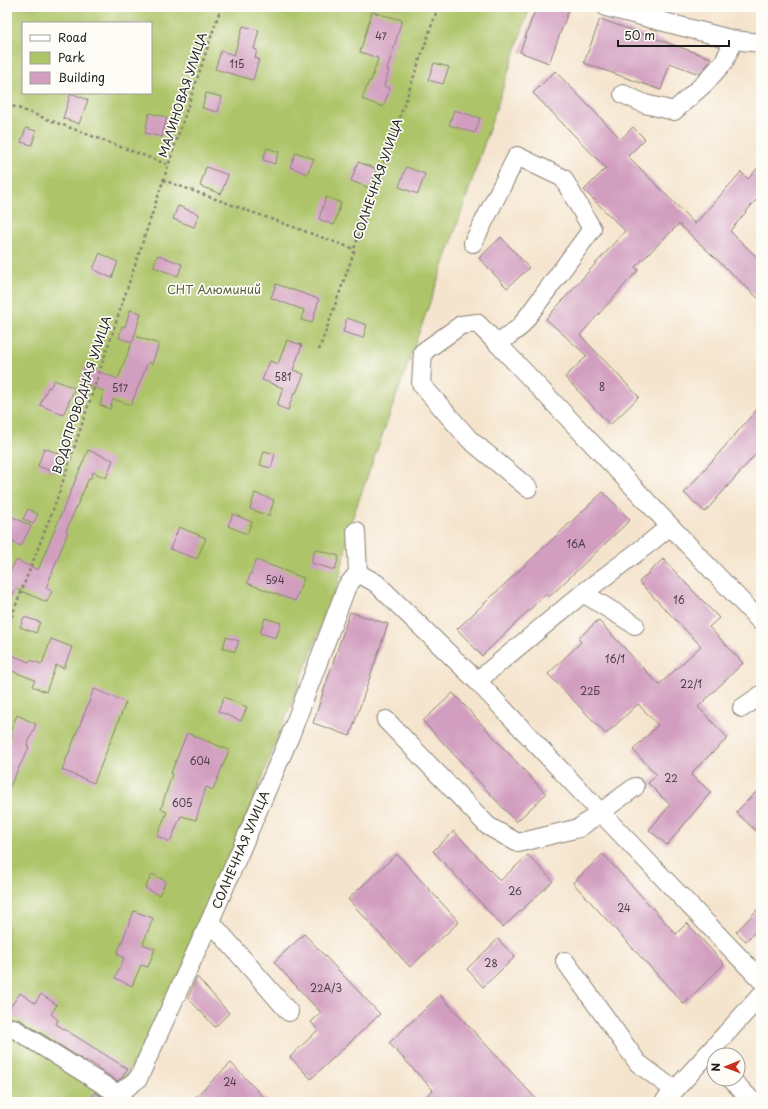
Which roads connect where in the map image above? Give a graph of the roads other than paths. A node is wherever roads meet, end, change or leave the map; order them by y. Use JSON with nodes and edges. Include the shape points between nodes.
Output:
{"nodes":[{"id":1,"x":606,"y":7,"type":"edge"},
{"id":2,"x":734,"y":40,"type":"junction"},
{"id":3,"x":761,"y":42,"type":"edge"},
{"id":4,"x":623,"y":94,"type":"dead end"},
{"id":5,"x":473,"y":243,"type":"dead end"},
{"id":6,"x":498,"y":344,"type":"junction"},
{"id":7,"x":528,"y":488,"type":"dead end"},
{"id":8,"x":670,"y":526,"type":"junction"},
{"id":9,"x":356,"y":531,"type":"dead end"},
{"id":10,"x":352,"y":579,"type":"junction"},
{"id":11,"x":583,"y":593,"type":"junction"},
{"id":12,"x":761,"y":622,"type":"edge"},
{"id":13,"x":635,"y":625,"type":"dead end"},
{"id":14,"x":477,"y":681,"type":"junction"},
{"id":15,"x":761,"y":695,"type":"edge"},
{"id":16,"x":742,"y":708,"type":"dead end"},
{"id":17,"x":386,"y":720,"type":"dead end"},
{"id":18,"x":635,"y":787,"type":"dead end"},
{"id":19,"x":601,"y":813,"type":"junction"},
{"id":20,"x":210,"y":921,"type":"junction"},
{"id":21,"x":565,"y":961,"type":"dead end"},
{"id":22,"x":761,"y":980,"type":"edge"},
{"id":23,"x":761,"y":995,"type":"edge"},
{"id":24,"x":289,"y":1012,"type":"dead end"},
{"id":25,"x":13,"y":1028,"type":"dead end"},
{"id":26,"x":718,"y":1047,"type":"edge"},
{"id":27,"x":706,"y":1061,"type":"edge"},
{"id":28,"x":739,"y":1087,"type":"edge"},
{"id":29,"x":669,"y":1096,"type":"edge"},
{"id":30,"x":116,"y":1098,"type":"edge"},
{"id":31,"x":753,"y":1102,"type":"edge"}],
"edges":[{"from":1,"to":2,"type":"street"},
{"from":2,"to":3,"type":"street"},
{"from":2,"to":4,"type":"street","via":[[724,62],[705,84],[674,110],[645,104]]},
{"from":5,"to":6,"type":"street","via":[[517,156],[563,178],[592,229],[520,327]]},
{"from":6,"to":7,"type":"street","via":[[477,323],[461,324],[423,352],[421,384],[469,439]]},
{"from":6,"to":8,"type":"street"},
{"from":8,"to":11,"type":"street"},
{"from":8,"to":12,"type":"street"},
{"from":9,"to":10,"type":"street"},
{"from":10,"to":14,"type":"street","via":[[376,583]]},
{"from":10,"to":20,"type":"street","name":"СОЛНЕЧНАЯ УЛИЦА","via":[[290,736]]},
{"from":11,"to":13,"type":"street"},
{"from":11,"to":14,"type":"street"},
{"from":14,"to":19,"type":"street"},
{"from":15,"to":16,"type":"street"},
{"from":17,"to":19,"type":"street","via":[[488,826],[518,843],[579,828]]},
{"from":18,"to":19,"type":"street"},
{"from":19,"to":22,"type":"street"},
{"from":20,"to":24,"type":"street"},
{"from":20,"to":30,"type":"street","name":"СОЛНЕЧНАЯ УЛИЦА","via":[[138,1079]]},
{"from":21,"to":29,"type":"street","via":[[638,1063]]},
{"from":23,"to":26,"type":"street"},
{"from":25,"to":30,"type":"street"},
{"from":27,"to":29,"type":"street"},
{"from":28,"to":31,"type":"street"}]}
